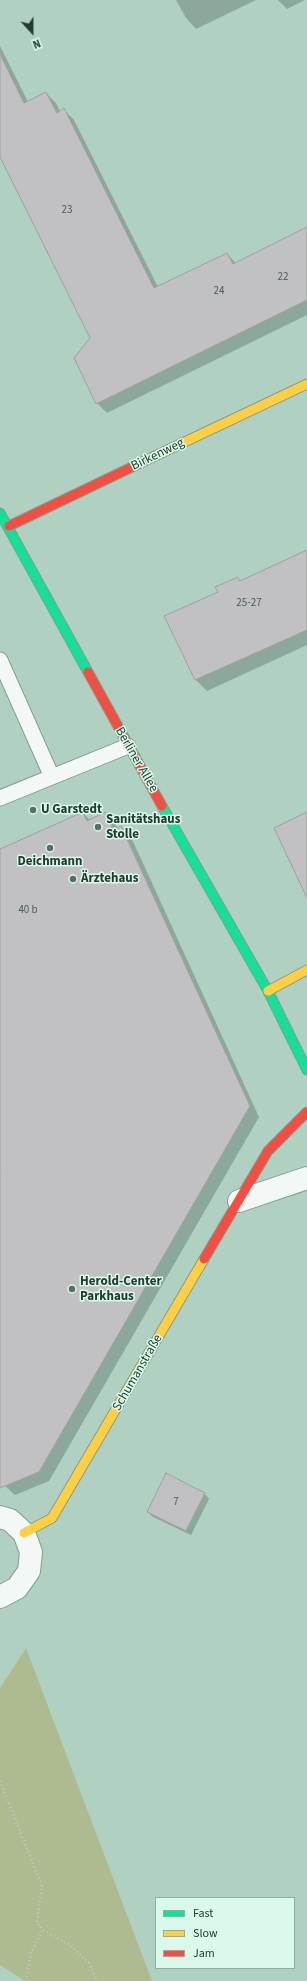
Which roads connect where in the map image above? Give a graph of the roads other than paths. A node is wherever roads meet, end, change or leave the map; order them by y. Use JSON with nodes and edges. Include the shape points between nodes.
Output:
{"nodes":[{"id":1,"x":307,"y":384,"type":"edge"},
{"id":2,"x":0,"y":513,"type":"edge"},
{"id":3,"x":9,"y":526,"type":"junction"},
{"id":4,"x":0,"y":660,"type":"edge"},
{"id":5,"x":128,"y":746,"type":"junction"},
{"id":6,"x":52,"y":777,"type":"junction"},
{"id":7,"x":0,"y":798,"type":"edge"},
{"id":8,"x":307,"y":970,"type":"edge"},
{"id":9,"x":268,"y":991,"type":"junction"},
{"id":10,"x":307,"y":1070,"type":"edge"},
{"id":11,"x":307,"y":1112,"type":"edge"},
{"id":12,"x":307,"y":1178,"type":"edge"},
{"id":13,"x":239,"y":1201,"type":"junction"},
{"id":14,"x":0,"y":1518,"type":"edge"},
{"id":15,"x":24,"y":1533,"type":"junction"},
{"id":16,"x":9,"y":1592,"type":"edge"}],
"edges":[{"from":1,"to":3,"type":"street","name":"Birkenweg"},
{"from":2,"to":3,"type":"street","name":"Berliner Allee"},
{"from":3,"to":5,"type":"street","name":"Berliner Allee"},
{"from":4,"to":6,"type":"lane"},
{"from":5,"to":6,"type":"lane"},
{"from":5,"to":9,"type":"street","name":"Berliner Allee"},
{"from":6,"to":7,"type":"lane"},
{"from":8,"to":9,"type":"street"},
{"from":9,"to":10,"type":"street","name":"Berliner Allee"},
{"from":11,"to":13,"type":"street","name":"Schumanstraße","via":[[268,1151]]},
{"from":12,"to":13,"type":"street"},
{"from":13,"to":15,"type":"street","name":"Schumanstraße","via":[[52,1518]]},
{"from":14,"to":15,"type":"street","via":[[10,1520]]},
{"from":15,"to":16,"type":"street","via":[[31,1552],[29,1571]]}]}
